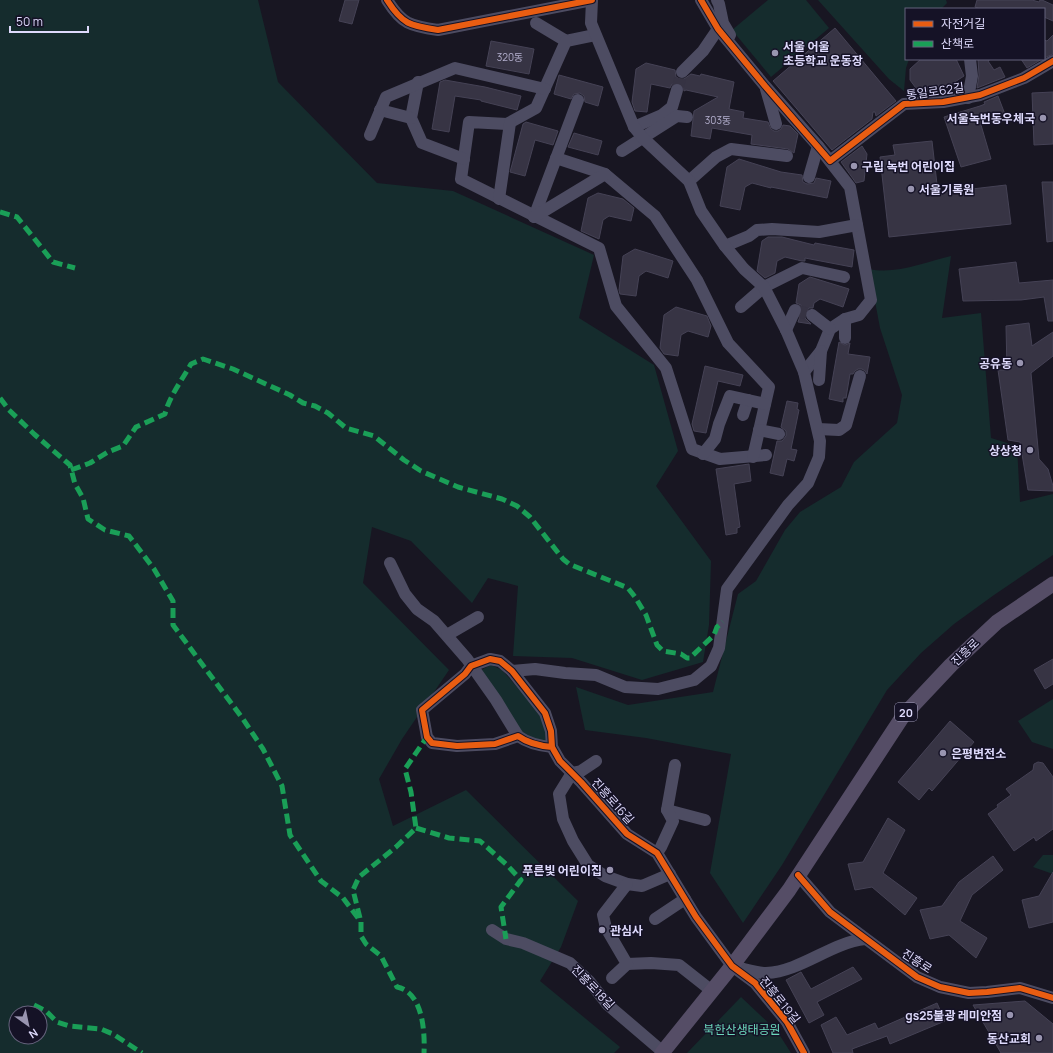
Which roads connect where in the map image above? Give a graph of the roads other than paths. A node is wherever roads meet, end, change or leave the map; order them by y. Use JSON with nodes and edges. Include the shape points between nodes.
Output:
{"nodes":[{"id":1,"x":387,"y":0,"type":"edge"},
{"id":2,"x":592,"y":0,"type":"edge"},
{"id":3,"x":701,"y":0,"type":"edge"},
{"id":4,"x":717,"y":0,"type":"edge"},
{"id":5,"x":536,"y":22,"type":"dead end"},
{"id":6,"x":718,"y":29,"type":"junction"},
{"id":7,"x":595,"y":35,"type":"junction"},
{"id":8,"x":566,"y":42,"type":"junction"},
{"id":9,"x":970,"y":60,"type":"edge"},
{"id":10,"x":1053,"y":61,"type":"edge"},
{"id":11,"x":682,"y":72,"type":"tunnel mouth"},
{"id":12,"x":418,"y":82,"type":"junction"},
{"id":13,"x":765,"y":86,"type":"junction"},
{"id":14,"x":545,"y":89,"type":"junction"},
{"id":15,"x":677,"y":90,"type":"tunnel mouth"},
{"id":16,"x":968,"y":98,"type":"junction"},
{"id":17,"x":578,"y":100,"type":"dead end"},
{"id":18,"x":380,"y":110,"type":"junction"},
{"id":19,"x":687,"y":117,"type":"dead end"},
{"id":20,"x":411,"y":118,"type":"junction"},
{"id":21,"x":510,"y":123,"type":"junction"},
{"id":22,"x":776,"y":124,"type":"dead end"},
{"id":23,"x":634,"y":127,"type":"junction"},
{"id":24,"x":370,"y":135,"type":"dead end"},
{"id":25,"x":643,"y":138,"type":"junction"},
{"id":26,"x":818,"y":146,"type":"junction"},
{"id":27,"x":622,"y":151,"type":"dead end"},
{"id":28,"x":787,"y":156,"type":"dead end"},
{"id":29,"x":556,"y":158,"type":"junction"},
{"id":30,"x":833,"y":158,"type":"junction"},
{"id":31,"x":464,"y":159,"type":"junction"},
{"id":32,"x":605,"y":174,"type":"junction"},
{"id":33,"x":809,"y":177,"type":"dead end"},
{"id":34,"x":689,"y":181,"type":"junction"},
{"id":35,"x":499,"y":199,"type":"junction"},
{"id":36,"x":534,"y":217,"type":"junction"},
{"id":37,"x":857,"y":225,"type":"junction"},
{"id":38,"x":725,"y":246,"type":"junction"},
{"id":39,"x":844,"y":277,"type":"dead end"},
{"id":40,"x":764,"y":287,"type":"junction"},
{"id":41,"x":741,"y":306,"type":"dead end"},
{"id":42,"x":795,"y":310,"type":"dead end"},
{"id":43,"x":812,"y":315,"type":"tunnel mouth"},
{"id":44,"x":845,"y":319,"type":"junction"},
{"id":45,"x":830,"y":329,"type":"junction"},
{"id":46,"x":786,"y":330,"type":"junction"},
{"id":47,"x":845,"y":338,"type":"dead end"},
{"id":48,"x":821,"y":351,"type":"junction"},
{"id":49,"x":804,"y":372,"type":"junction"},
{"id":50,"x":860,"y":376,"type":"dead end"},
{"id":51,"x":819,"y":380,"type":"dead end"},
{"id":52,"x":748,"y":400,"type":"junction"},
{"id":53,"x":765,"y":404,"type":"junction"},
{"id":54,"x":743,"y":415,"type":"dead end"},
{"id":55,"x":818,"y":429,"type":"junction"},
{"id":56,"x":759,"y":430,"type":"junction"},
{"id":57,"x":779,"y":434,"type":"dead end"},
{"id":58,"x":703,"y":454,"type":"junction"},
{"id":59,"x":766,"y":455,"type":"dead end"},
{"id":60,"x":753,"y":457,"type":"junction"},
{"id":61,"x":390,"y":562,"type":"dead end"},
{"id":62,"x":1053,"y":584,"type":"edge"},
{"id":63,"x":478,"y":617,"type":"dead end"},
{"id":64,"x":447,"y":635,"type":"junction"},
{"id":65,"x":471,"y":666,"type":"junction"},
{"id":66,"x":512,"y":672,"type":"junction"},
{"id":67,"x":518,"y":736,"type":"junction"},
{"id":68,"x":552,"y":747,"type":"junction"},
{"id":69,"x":596,"y":761,"type":"dead end"},
{"id":70,"x":675,"y":765,"type":"dead end"},
{"id":71,"x":572,"y":773,"type":"junction"},
{"id":72,"x":666,"y":810,"type":"junction"},
{"id":73,"x":705,"y":820,"type":"dead end"},
{"id":74,"x":657,"y":853,"type":"junction"},
{"id":75,"x":670,"y":874,"type":"junction"},
{"id":76,"x":798,"y":875,"type":"junction"},
{"id":77,"x":627,"y":884,"type":"junction"},
{"id":78,"x":685,"y":900,"type":"junction"},
{"id":79,"x":655,"y":919,"type":"dead end"},
{"id":80,"x":492,"y":930,"type":"dead end"},
{"id":81,"x":865,"y":939,"type":"junction"},
{"id":82,"x":627,"y":964,"type":"junction"},
{"id":83,"x":732,"y":966,"type":"junction"},
{"id":84,"x":612,"y":978,"type":"dead end"},
{"id":85,"x":712,"y":991,"type":"junction"},
{"id":86,"x":1053,"y":998,"type":"edge"},
{"id":87,"x":663,"y":1052,"type":"edge"},
{"id":88,"x":804,"y":1053,"type":"edge"}],
"edges":[{"from":1,"to":2,"type":"street","via":[[396,14],[407,23],[438,30]]},
{"from":2,"to":7,"type":"street","via":[[591,23]]},
{"from":3,"to":6,"type":"street"},
{"from":4,"to":30,"type":"street","via":[[723,23],[731,37]]},
{"from":5,"to":8,"type":"street"},
{"from":6,"to":11,"type":"street","via":[[703,51]]},
{"from":6,"to":13,"type":"street"},
{"from":7,"to":8,"type":"street"},
{"from":7,"to":23,"type":"street"},
{"from":8,"to":14,"type":"street"},
{"from":9,"to":16,"type":"street","via":[[972,76]]},
{"from":10,"to":16,"type":"street","name":"통일로62길","via":[[1024,78]]},
{"from":12,"to":14,"type":"street","via":[[455,68]]},
{"from":12,"to":18,"type":"street","via":[[386,97]]},
{"from":12,"to":20,"type":"street"},
{"from":13,"to":22,"type":"street"},
{"from":13,"to":26,"type":"street"},
{"from":14,"to":21,"type":"street","via":[[536,108]]},
{"from":15,"to":23,"type":"street","via":[[672,107],[662,115]]},
{"from":16,"to":30,"type":"street","name":"통일로62길","via":[[904,104]]},
{"from":17,"to":29,"type":"street"},
{"from":18,"to":20,"type":"street"},
{"from":18,"to":24,"type":"street"},
{"from":19,"to":25,"type":"street","via":[[677,116]]},
{"from":20,"to":31,"type":"street","via":[[422,143]]},
{"from":21,"to":31,"type":"street","via":[[469,122]]},
{"from":21,"to":35,"type":"street"},
{"from":23,"to":25,"type":"street"},
{"from":25,"to":27,"type":"street"},
{"from":25,"to":34,"type":"street"},
{"from":26,"to":30,"type":"street"},
{"from":26,"to":33,"type":"street"},
{"from":28,"to":34,"type":"street","via":[[731,149],[716,157]]},
{"from":29,"to":32,"type":"street"},
{"from":29,"to":36,"type":"street"},
{"from":30,"to":37,"type":"street","via":[[850,187]]},
{"from":31,"to":35,"type":"street","via":[[461,179]]},
{"from":32,"to":36,"type":"street"},
{"from":32,"to":53,"type":"street","via":[[654,216],[697,280],[728,343],[768,387]]},
{"from":34,"to":38,"type":"street","via":[[701,211]]},
{"from":35,"to":36,"type":"street"},
{"from":36,"to":58,"type":"street","via":[[599,248],[616,306],[666,368],[692,449]]},
{"from":37,"to":38,"type":"street","via":[[836,235],[757,230],[750,236]]},
{"from":37,"to":44,"type":"street","via":[[871,300],[858,315]]},
{"from":38,"to":40,"type":"street","via":[[744,269]]},
{"from":39,"to":40,"type":"street","via":[[802,268]]},
{"from":40,"to":41,"type":"street"},
{"from":40,"to":46,"type":"street"},
{"from":42,"to":46,"type":"street"},
{"from":43,"to":45,"type":"street"},
{"from":44,"to":45,"type":"street"},
{"from":44,"to":47,"type":"street"},
{"from":45,"to":48,"type":"street"},
{"from":46,"to":49,"type":"street"},
{"from":48,"to":49,"type":"street"},
{"from":48,"to":51,"type":"street"},
{"from":49,"to":55,"type":"street"},
{"from":50,"to":55,"type":"street","via":[[846,425],[839,430]]},
{"from":52,"to":53,"type":"street"},
{"from":52,"to":54,"type":"street"},
{"from":52,"to":58,"type":"street","via":[[730,396],[715,439]]},
{"from":53,"to":56,"type":"street"},
{"from":55,"to":66,"type":"street","via":[[819,457],[808,483],[788,505],[727,589],[719,648],[711,666],[694,680],[658,689],[625,687],[596,675],[536,669]]},
{"from":56,"to":57,"type":"street"},
{"from":56,"to":60,"type":"street"},
{"from":58,"to":60,"type":"street","via":[[720,463]]},
{"from":59,"to":60,"type":"street"},
{"from":61,"to":64,"type":"street","via":[[405,594],[417,609],[434,621]]},
{"from":62,"to":76,"type":"main road","name":"진흥로","number":"20","via":[[997,622],[951,665],[903,716]]},
{"from":63,"to":64,"type":"street"},
{"from":64,"to":65,"type":"street"},
{"from":65,"to":66,"type":"street","via":[[490,659],[500,661]]},
{"from":65,"to":67,"type":"street"},
{"from":65,"to":67,"type":"street","via":[[422,710],[427,737],[432,743],[457,746],[495,744]]},
{"from":66,"to":68,"type":"street","via":[[545,713],[551,731]]},
{"from":67,"to":68,"type":"street","via":[[526,742]]},
{"from":68,"to":71,"type":"street","name":"진흥로16길","via":[[560,761]]},
{"from":69,"to":71,"type":"street","via":[[581,771]]},
{"from":70,"to":72,"type":"street"},
{"from":71,"to":74,"type":"street","name":"진흥로16길","via":[[627,834]]},
{"from":71,"to":77,"type":"street","via":[[559,794],[563,819],[573,841],[588,865],[605,876]]},
{"from":72,"to":73,"type":"street"},
{"from":72,"to":74,"type":"street","via":[[673,821]]},
{"from":74,"to":75,"type":"street","name":"진흥로16길"},
{"from":75,"to":77,"type":"street","via":[[642,886]]},
{"from":75,"to":78,"type":"street","name":"진흥로16길"},
{"from":76,"to":81,"type":"street","name":"진흥로","via":[[830,912]]},
{"from":76,"to":83,"type":"main road","name":"진흥로"},
{"from":77,"to":82,"type":"street","via":[[603,915],[606,928]]},
{"from":78,"to":79,"type":"street"},
{"from":78,"to":83,"type":"street","name":"진흥로16길"},
{"from":80,"to":87,"type":"street","name":"진흥로18길","via":[[506,939],[523,943],[570,963],[589,981],[608,1005]]},
{"from":81,"to":83,"type":"street","via":[[835,947],[781,970],[765,973]]},
{"from":81,"to":86,"type":"street","name":"진흥로","via":[[917,977],[940,987],[969,993],[1020,988]]},
{"from":82,"to":84,"type":"street"},
{"from":82,"to":85,"type":"street","via":[[679,965]]},
{"from":83,"to":85,"type":"main road","name":"진흥로"},
{"from":83,"to":88,"type":"street","name":"진흥로19길","via":[[755,983],[787,1022]]},
{"from":85,"to":87,"type":"main road","name":"진흥로"}]}
